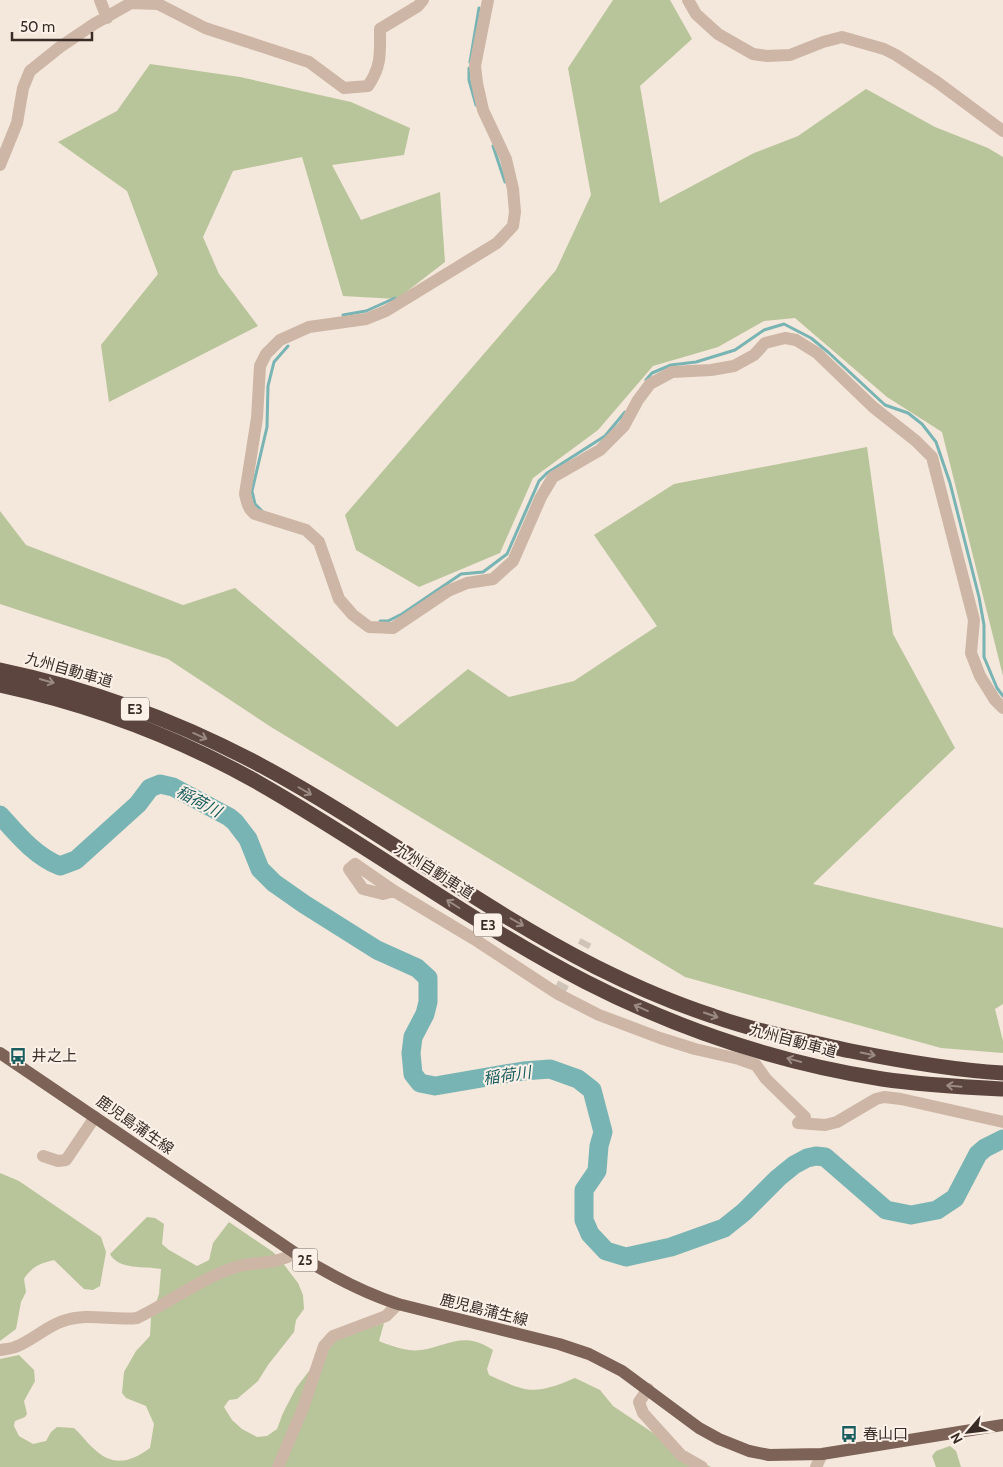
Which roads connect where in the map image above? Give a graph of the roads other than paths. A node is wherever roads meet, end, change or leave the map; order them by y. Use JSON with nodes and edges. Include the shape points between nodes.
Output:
{"nodes":[{"id":1,"x":100,"y":0,"type":"edge"},
{"id":2,"x":423,"y":0,"type":"edge"},
{"id":3,"x":488,"y":0,"type":"edge"},
{"id":4,"x":688,"y":0,"type":"edge"},
{"id":5,"x":107,"y":18,"type":"junction"},
{"id":6,"x":1003,"y":131,"type":"edge"},
{"id":7,"x":0,"y":164,"type":"edge"},
{"id":8,"x":0,"y":670,"type":"edge"},
{"id":9,"x":0,"y":686,"type":"edge"},
{"id":10,"x":1003,"y":708,"type":"edge"},
{"id":11,"x":394,"y":891,"type":"dead end"},
{"id":12,"x":2,"y":1058,"type":"edge"},
{"id":13,"x":1003,"y":1073,"type":"edge"},
{"id":14,"x":1003,"y":1089,"type":"edge"},
{"id":15,"x":95,"y":1117,"type":"junction"},
{"id":16,"x":1003,"y":1122,"type":"edge"},
{"id":17,"x":42,"y":1156,"type":"dead end"},
{"id":18,"x":295,"y":1253,"type":"junction"},
{"id":19,"x":398,"y":1304,"type":"junction"},
{"id":20,"x":0,"y":1350,"type":"edge"},
{"id":21,"x":648,"y":1389,"type":"junction"},
{"id":22,"x":1002,"y":1422,"type":"edge"},
{"id":23,"x":822,"y":1454,"type":"junction"},
{"id":24,"x":278,"y":1467,"type":"edge"},
{"id":25,"x":702,"y":1467,"type":"edge"},
{"id":26,"x":816,"y":1467,"type":"edge"}],
"edges":[{"from":1,"to":5,"type":"street"},
{"from":2,"to":5,"type":"street","via":[[380,29],[377,74],[368,86],[344,88],[309,62],[205,28],[158,4],[132,3]]},
{"from":3,"to":10,"type":"street","via":[[475,66],[483,110],[506,159],[514,189],[513,226],[498,243],[386,311],[366,318],[309,327],[280,340],[266,354],[260,366],[257,418],[246,494],[248,506],[255,514],[306,530],[319,542],[339,599],[353,615],[369,627],[393,628],[448,591],[467,582],[493,579],[514,561],[553,477],[600,450],[624,426],[650,384],[672,372],[734,366],[754,355],[766,343],[785,338],[796,340],[816,353],[932,457],[974,620],[971,653],[980,676]]},
{"from":4,"to":6,"type":"street","via":[[696,14],[718,34],[753,54],[790,55],[842,37],[884,49],[937,82]]},
{"from":5,"to":7,"type":"street","via":[[60,47],[30,72],[23,88],[16,123]]},
{"from":8,"to":13,"type":"highway","name":"九州自動車道","number":"E3","one_way":true,"via":[[97,695],[213,742],[320,800],[539,935],[654,994],[767,1032],[888,1058],[964,1071]]},
{"from":14,"to":9,"type":"highway","name":"九州自動車道","number":"E3","one_way":true,"via":[[884,1079],[823,1068],[707,1035],[645,1010],[531,952],[311,814],[206,756],[92,710]]},
{"from":11,"to":16,"type":"street","via":[[558,994],[599,1015],[660,1038],[756,1065],[805,1117],[798,1123],[825,1125],[838,1122],[884,1097]]},
{"from":12,"to":15,"type":"main road","name":"鹿児島蒲生線","number":"25"},
{"from":15,"to":17,"type":"street","via":[[66,1160]]},
{"from":15,"to":18,"type":"main road","name":"鹿児島蒲生線","number":"25"},
{"from":18,"to":19,"type":"main road","name":"鹿児島蒲生線","number":"25","via":[[372,1296]]},
{"from":18,"to":20,"type":"street","via":[[284,1260],[236,1267],[137,1318],[81,1316],[50,1326],[16,1347]]},
{"from":19,"to":21,"type":"main road","name":"鹿児島蒲生線","number":"25","via":[[589,1354],[622,1370]]},
{"from":19,"to":24,"type":"street","via":[[386,1316],[333,1336],[324,1346]]},
{"from":21,"to":23,"type":"main road","name":"鹿児島蒲生線","number":"25","via":[[699,1428],[749,1451],[769,1455]]},
{"from":21,"to":25,"type":"street","via":[[640,1402],[643,1413],[681,1455]]},
{"from":22,"to":23,"type":"main road","name":"鹿児島蒲生線","number":"25"},
{"from":23,"to":26,"type":"street"}]}
